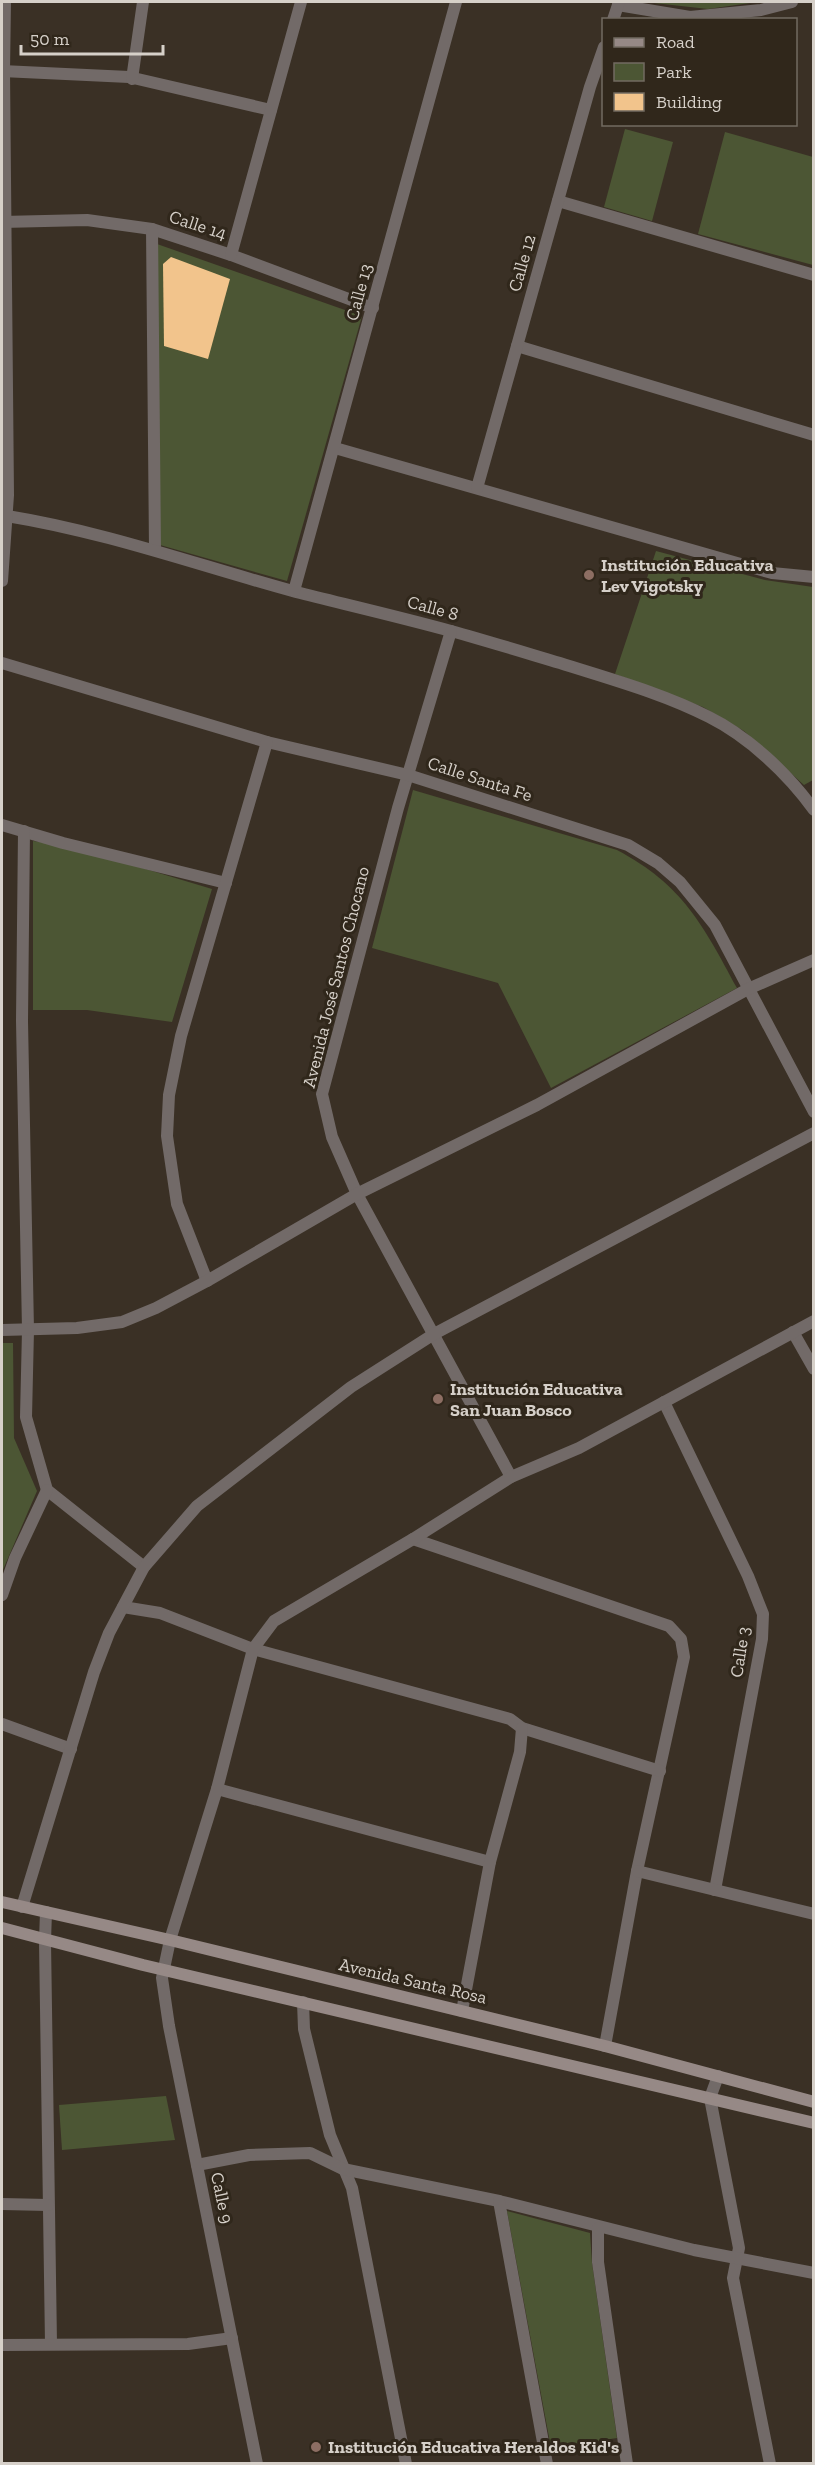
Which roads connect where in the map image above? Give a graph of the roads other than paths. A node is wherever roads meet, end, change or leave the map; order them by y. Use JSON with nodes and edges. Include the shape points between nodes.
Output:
{"nodes":[{"id":1,"x":5,"y":2,"type":"edge"},
{"id":2,"x":143,"y":2,"type":"edge"},
{"id":3,"x":300,"y":2,"type":"edge"},
{"id":4,"x":456,"y":2,"type":"edge"},
{"id":5,"x":792,"y":2,"type":"edge"},
{"id":6,"x":618,"y":3,"type":"edge"},
{"id":7,"x":614,"y":18,"type":"edge"},
{"id":8,"x":602,"y":50,"type":"edge"},
{"id":9,"x":2,"y":71,"type":"edge"},
{"id":10,"x":132,"y":79,"type":"junction"},
{"id":11,"x":271,"y":110,"type":"junction"},
{"id":12,"x":558,"y":201,"type":"junction"},
{"id":13,"x":4,"y":222,"type":"edge"},
{"id":14,"x":152,"y":229,"type":"junction"},
{"id":15,"x":231,"y":255,"type":"junction"},
{"id":16,"x":813,"y":275,"type":"edge"},
{"id":17,"x":373,"y":308,"type":"junction"},
{"id":18,"x":517,"y":346,"type":"junction"},
{"id":19,"x":813,"y":435,"type":"edge"},
{"id":20,"x":335,"y":448,"type":"junction"},
{"id":21,"x":477,"y":488,"type":"junction"},
{"id":22,"x":7,"y":516,"type":"junction"},
{"id":23,"x":155,"y":549,"type":"junction"},
{"id":24,"x":813,"y":577,"type":"edge"},
{"id":25,"x":2,"y":581,"type":"edge"},
{"id":26,"x":294,"y":591,"type":"junction"},
{"id":27,"x":451,"y":631,"type":"junction"},
{"id":28,"x":2,"y":663,"type":"edge"},
{"id":29,"x":267,"y":742,"type":"junction"},
{"id":30,"x":408,"y":775,"type":"junction"},
{"id":31,"x":810,"y":796,"type":"edge"},
{"id":32,"x":813,"y":810,"type":"edge"},
{"id":33,"x":2,"y":825,"type":"edge"},
{"id":34,"x":24,"y":831,"type":"junction"},
{"id":35,"x":226,"y":883,"type":"junction"},
{"id":36,"x":813,"y":960,"type":"edge"},
{"id":37,"x":748,"y":989,"type":"junction"},
{"id":38,"x":813,"y":1112,"type":"edge"},
{"id":39,"x":813,"y":1133,"type":"edge"},
{"id":40,"x":357,"y":1194,"type":"junction"},
{"id":41,"x":207,"y":1281,"type":"junction"},
{"id":42,"x":813,"y":1321,"type":"edge"},
{"id":43,"x":2,"y":1330,"type":"edge"},
{"id":44,"x":28,"y":1330,"type":"junction"},
{"id":45,"x":793,"y":1332,"type":"junction"},
{"id":46,"x":434,"y":1334,"type":"junction"},
{"id":47,"x":813,"y":1369,"type":"edge"},
{"id":48,"x":664,"y":1402,"type":"junction"},
{"id":49,"x":511,"y":1477,"type":"junction"},
{"id":50,"x":47,"y":1490,"type":"junction"},
{"id":51,"x":412,"y":1539,"type":"junction"},
{"id":52,"x":144,"y":1567,"type":"junction"},
{"id":53,"x":2,"y":1595,"type":"edge"},
{"id":54,"x":123,"y":1607,"type":"junction"},
{"id":55,"x":254,"y":1649,"type":"junction"},
{"id":56,"x":2,"y":1724,"type":"edge"},
{"id":57,"x":522,"y":1728,"type":"junction"},
{"id":58,"x":71,"y":1749,"type":"junction"},
{"id":59,"x":660,"y":1771,"type":"junction"},
{"id":60,"x":217,"y":1789,"type":"junction"},
{"id":61,"x":489,"y":1862,"type":"junction"},
{"id":62,"x":637,"y":1871,"type":"junction"},
{"id":63,"x":715,"y":1890,"type":"junction"},
{"id":64,"x":2,"y":1902,"type":"edge"},
{"id":65,"x":22,"y":1907,"type":"junction"},
{"id":66,"x":46,"y":1912,"type":"junction"},
{"id":67,"x":813,"y":1914,"type":"edge"},
{"id":68,"x":2,"y":1928,"type":"edge"},
{"id":69,"x":170,"y":1940,"type":"junction"},
{"id":70,"x":45,"y":1941,"type":"junction"},
{"id":71,"x":163,"y":1969,"type":"junction"},
{"id":72,"x":303,"y":2002,"type":"junction"},
{"id":73,"x":462,"y":2011,"type":"junction"},
{"id":74,"x":605,"y":2046,"type":"junction"},
{"id":75,"x":718,"y":2076,"type":"junction"},
{"id":76,"x":711,"y":2098,"type":"junction"},
{"id":77,"x":813,"y":2102,"type":"edge"},
{"id":78,"x":813,"y":2124,"type":"edge"},
{"id":79,"x":197,"y":2165,"type":"junction"},
{"id":80,"x":343,"y":2169,"type":"junction"},
{"id":81,"x":499,"y":2201,"type":"junction"},
{"id":82,"x":2,"y":2204,"type":"edge"},
{"id":83,"x":48,"y":2205,"type":"junction"},
{"id":84,"x":598,"y":2228,"type":"junction"},
{"id":85,"x":736,"y":2259,"type":"junction"},
{"id":86,"x":813,"y":2273,"type":"edge"},
{"id":87,"x":232,"y":2338,"type":"junction"},
{"id":88,"x":51,"y":2344,"type":"junction"},
{"id":89,"x":2,"y":2345,"type":"edge"},
{"id":90,"x":257,"y":2463,"type":"edge"},
{"id":91,"x":406,"y":2463,"type":"edge"},
{"id":92,"x":547,"y":2463,"type":"edge"},
{"id":93,"x":627,"y":2463,"type":"edge"},
{"id":94,"x":770,"y":2463,"type":"edge"}],
"edges":[{"from":1,"to":9,"type":"street"},
{"from":2,"to":10,"type":"street"},
{"from":3,"to":11,"type":"street"},
{"from":4,"to":17,"type":"street","name":"Calle 13"},
{"from":5,"to":6,"type":"street","via":[[761,10],[690,17]]},
{"from":6,"to":7,"type":"street"},
{"from":8,"to":12,"type":"street","name":"Calle 12"},
{"from":9,"to":10,"type":"street"},
{"from":9,"to":13,"type":"street"},
{"from":10,"to":11,"type":"street"},
{"from":11,"to":15,"type":"street"},
{"from":12,"to":16,"type":"street"},
{"from":12,"to":18,"type":"street","name":"Calle 12"},
{"from":13,"to":14,"type":"street","name":"Calle 14","via":[[87,220]]},
{"from":13,"to":22,"type":"street"},
{"from":14,"to":15,"type":"street","name":"Calle 14"},
{"from":14,"to":23,"type":"street"},
{"from":15,"to":17,"type":"street","name":"Calle 14"},
{"from":17,"to":20,"type":"street","name":"Calle 13"},
{"from":18,"to":19,"type":"street"},
{"from":18,"to":21,"type":"street","name":"Calle 12"},
{"from":20,"to":21,"type":"street"},
{"from":20,"to":26,"type":"street","name":"Calle 13"},
{"from":21,"to":24,"type":"street","via":[[772,573]]},
{"from":22,"to":23,"type":"street","name":"Calle 8","via":[[58,524]]},
{"from":22,"to":25,"type":"street"},
{"from":23,"to":26,"type":"street","name":"Calle 8"},
{"from":26,"to":27,"type":"street","name":"Calle 8"},
{"from":27,"to":30,"type":"street","name":"Avenida José Santos Chocano"},
{"from":27,"to":31,"type":"street","name":"Calle 8","via":[[623,682],[711,718]]},
{"from":28,"to":29,"type":"street","name":"Calle Santa Fe"},
{"from":29,"to":30,"type":"street","name":"Calle Santa Fe"},
{"from":29,"to":35,"type":"street"},
{"from":30,"to":37,"type":"street","name":"Calle Santa Fe","via":[[628,845],[658,863],[680,882],[715,925]]},
{"from":30,"to":40,"type":"street","name":"Avenida José Santos Chocano","via":[[322,1094],[332,1137]]},
{"from":31,"to":32,"type":"street","name":"Calle 8"},
{"from":33,"to":34,"type":"street"},
{"from":34,"to":35,"type":"street"},
{"from":34,"to":44,"type":"street","via":[[22,1021]]},
{"from":35,"to":41,"type":"street","via":[[182,1036],[169,1095],[167,1136],[177,1204]]},
{"from":36,"to":37,"type":"street"},
{"from":37,"to":38,"type":"street","name":"Calle Santa Fe"},
{"from":37,"to":40,"type":"street","via":[[537,1105]]},
{"from":39,"to":46,"type":"street"},
{"from":40,"to":41,"type":"street"},
{"from":40,"to":46,"type":"street","name":"Avenida José Santos Chocano"},
{"from":41,"to":44,"type":"street","via":[[122,1322]]},
{"from":42,"to":45,"type":"street"},
{"from":43,"to":44,"type":"street"},
{"from":44,"to":50,"type":"street","via":[[26,1417]]},
{"from":45,"to":47,"type":"street"},
{"from":45,"to":48,"type":"street"},
{"from":46,"to":49,"type":"street","name":"Avenida José Santos Chocano"},
{"from":46,"to":52,"type":"street","via":[[351,1387],[196,1506]]},
{"from":48,"to":49,"type":"street","via":[[579,1448]]},
{"from":48,"to":63,"type":"street","name":"Calle 3","via":[[764,1614]]},
{"from":49,"to":51,"type":"street"},
{"from":50,"to":52,"type":"street"},
{"from":50,"to":53,"type":"street"},
{"from":51,"to":55,"type":"street","via":[[274,1621]]},
{"from":51,"to":59,"type":"street","via":[[669,1626],[681,1639],[684,1657]]},
{"from":52,"to":54,"type":"street"},
{"from":54,"to":55,"type":"street","via":[[160,1613]]},
{"from":54,"to":58,"type":"street","via":[[94,1672]]},
{"from":55,"to":57,"type":"street","via":[[510,1719]]},
{"from":55,"to":60,"type":"street","name":"Calle 9"},
{"from":56,"to":58,"type":"street"},
{"from":57,"to":59,"type":"street"},
{"from":57,"to":61,"type":"street","via":[[520,1752]]},
{"from":58,"to":65,"type":"street"},
{"from":59,"to":62,"type":"street"},
{"from":60,"to":61,"type":"street"},
{"from":60,"to":69,"type":"street","name":"Calle 9"},
{"from":61,"to":73,"type":"street"},
{"from":62,"to":63,"type":"street"},
{"from":62,"to":74,"type":"street"},
{"from":63,"to":67,"type":"street"},
{"from":64,"to":65,"type":"street","name":"Avenida Santa Rosa"},
{"from":65,"to":66,"type":"street","name":"Avenida Santa Rosa"},
{"from":66,"to":69,"type":"street","name":"Avenida Santa Rosa"},
{"from":66,"to":70,"type":"street"},
{"from":68,"to":70,"type":"street"},
{"from":69,"to":71,"type":"street","name":"Calle 9"},
{"from":69,"to":73,"type":"street","name":"Avenida Santa Rosa"},
{"from":70,"to":71,"type":"street"},
{"from":70,"to":83,"type":"street"},
{"from":71,"to":72,"type":"street"},
{"from":71,"to":79,"type":"street","name":"Calle 9","via":[[169,2026]]},
{"from":72,"to":76,"type":"street"},
{"from":72,"to":80,"type":"street","via":[[304,2029],[330,2134]]},
{"from":73,"to":74,"type":"street","name":"Avenida Santa Rosa"},
{"from":74,"to":75,"type":"street","name":"Avenida Santa Rosa"},
{"from":75,"to":76,"type":"street"},
{"from":75,"to":77,"type":"street","name":"Avenida Santa Rosa"},
{"from":76,"to":78,"type":"street"},
{"from":76,"to":85,"type":"street","via":[[740,2248]]},
{"from":79,"to":80,"type":"street","via":[[249,2155],[310,2153]]},
{"from":79,"to":87,"type":"street","name":"Calle 9"},
{"from":80,"to":81,"type":"street"},
{"from":80,"to":91,"type":"street","via":[[352,2188]]},
{"from":81,"to":84,"type":"street"},
{"from":81,"to":92,"type":"street"},
{"from":82,"to":83,"type":"street"},
{"from":83,"to":88,"type":"street"},
{"from":84,"to":85,"type":"street"},
{"from":84,"to":93,"type":"street","via":[[598,2262]]},
{"from":85,"to":86,"type":"street"},
{"from":85,"to":94,"type":"street","via":[[733,2278]]},
{"from":87,"to":88,"type":"street","via":[[188,2344]]},
{"from":87,"to":90,"type":"street","name":"Calle 9"},
{"from":88,"to":89,"type":"street"}]}
